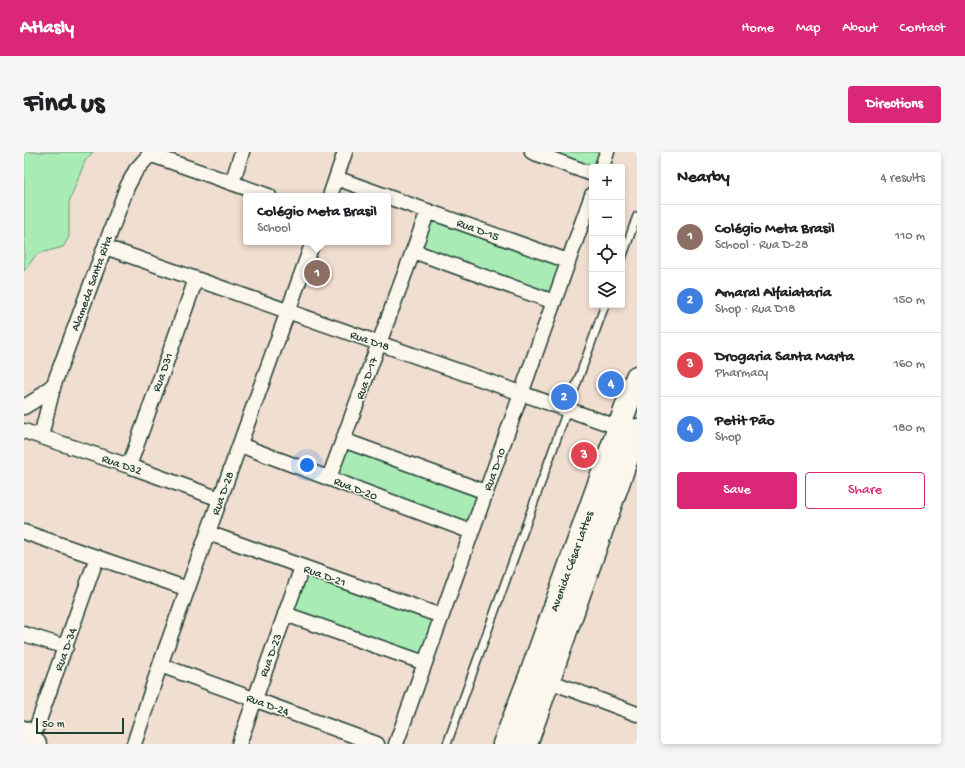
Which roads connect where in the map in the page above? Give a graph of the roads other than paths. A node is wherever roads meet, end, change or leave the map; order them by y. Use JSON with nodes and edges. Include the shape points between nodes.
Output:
{"nodes":[{"id":1,"x":242,"y":152,"type":"edge"},
{"id":2,"x":345,"y":152,"type":"edge"},
{"id":3,"x":532,"y":152,"type":"edge"},
{"id":4,"x":607,"y":152,"type":"edge"},
{"id":5,"x":150,"y":153,"type":"edge"},
{"id":6,"x":603,"y":164,"type":"edge"},
{"id":7,"x":589,"y":173,"type":"edge"},
{"id":8,"x":336,"y":178,"type":"junction"},
{"id":9,"x":232,"y":183,"type":"junction"},
{"id":10,"x":260,"y":193,"type":"edge"},
{"id":11,"x":331,"y":193,"type":"edge"},
{"id":12,"x":378,"y":193,"type":"edge"},
{"id":13,"x":391,"y":197,"type":"edge"},
{"id":14,"x":590,"y":200,"type":"edge"},
{"id":15,"x":428,"y":211,"type":"junction"},
{"id":16,"x":637,"y":216,"type":"edge"},
{"id":17,"x":312,"y":245,"type":"edge"},
{"id":18,"x":105,"y":248,"type":"junction"},
{"id":19,"x":625,"y":250,"type":"edge"},
{"id":20,"x":413,"y":251,"type":"junction"},
{"id":21,"x":568,"y":261,"type":"junction"},
{"id":22,"x":196,"y":279,"type":"junction"},
{"id":23,"x":554,"y":302,"type":"junction"},
{"id":24,"x":604,"y":308,"type":"edge"},
{"id":25,"x":288,"y":312,"type":"junction"},
{"id":26,"x":379,"y":343,"type":"junction"},
{"id":27,"x":637,"y":377,"type":"edge"},
{"id":28,"x":54,"y":384,"type":"junction"},
{"id":29,"x":521,"y":393,"type":"junction"},
{"id":30,"x":24,"y":407,"type":"edge"},
{"id":31,"x":568,"y":410,"type":"junction"},
{"id":32,"x":24,"y":431,"type":"edge"},
{"id":33,"x":630,"y":431,"type":"edge"},
{"id":34,"x":41,"y":436,"type":"junction"},
{"id":35,"x":343,"y":440,"type":"junction"},
{"id":36,"x":240,"y":445,"type":"junction"},
{"id":37,"x":129,"y":466,"type":"junction"},
{"id":38,"x":329,"y":478,"type":"junction"},
{"id":39,"x":486,"y":492,"type":"junction"},
{"id":40,"x":220,"y":499,"type":"junction"},
{"id":41,"x":24,"y":532,"type":"edge"},
{"id":42,"x":472,"y":532,"type":"junction"},
{"id":43,"x":208,"y":533,"type":"junction"},
{"id":44,"x":97,"y":557,"type":"junction"},
{"id":45,"x":302,"y":567,"type":"junction"},
{"id":46,"x":188,"y":589,"type":"junction"},
{"id":47,"x":285,"y":614,"type":"junction"},
{"id":48,"x":441,"y":616,"type":"junction"},
{"id":49,"x":24,"y":634,"type":"edge"},
{"id":50,"x":66,"y":647,"type":"junction"},
{"id":51,"x":425,"y":663,"type":"junction"},
{"id":52,"x":160,"y":665,"type":"junction"},
{"id":53,"x":539,"y":678,"type":"junction"},
{"id":54,"x":255,"y":699,"type":"junction"},
{"id":55,"x":637,"y":714,"type":"edge"},
{"id":56,"x":31,"y":738,"type":"edge"},
{"id":57,"x":134,"y":744,"type":"edge"},
{"id":58,"x":239,"y":744,"type":"edge"},
{"id":59,"x":377,"y":744,"type":"edge"},
{"id":60,"x":396,"y":744,"type":"edge"},
{"id":61,"x":447,"y":744,"type":"edge"},
{"id":62,"x":504,"y":744,"type":"edge"},
{"id":63,"x":526,"y":744,"type":"edge"}],
"edges":[{"from":1,"to":9,"type":"street"},
{"from":2,"to":8,"type":"street"},
{"from":3,"to":7,"type":"street"},
{"from":4,"to":6,"type":"street"},
{"from":5,"to":9,"type":"street"},
{"from":5,"to":18,"type":"street","name":"Alameda Santa Rita","via":[[136,170],[127,187]]},
{"from":8,"to":11,"type":"street"},
{"from":8,"to":12,"type":"street","name":"Rua D-15"},
{"from":9,"to":10,"type":"street"},
{"from":13,"to":15,"type":"street","name":"Rua D-15"},
{"from":14,"to":21,"type":"street","name":"Rua D-10"},
{"from":15,"to":20,"type":"street","name":"Rua D-17"},
{"from":15,"to":21,"type":"street","name":"Rua D-15"},
{"from":16,"to":19,"type":"lane"},
{"from":17,"to":25,"type":"street","name":"Rua D-28"},
{"from":18,"to":22,"type":"street","name":"Rua D18"},
{"from":18,"to":28,"type":"street","name":"Alameda Santa Rita"},
{"from":20,"to":23,"type":"street"},
{"from":20,"to":26,"type":"street","name":"Rua D-17"},
{"from":21,"to":23,"type":"street","name":"Rua D-10"},
{"from":22,"to":25,"type":"street","name":"Rua D18"},
{"from":22,"to":37,"type":"street","name":"Rua D31"},
{"from":23,"to":29,"type":"street","name":"Rua D-10"},
{"from":24,"to":31,"type":"lane"},
{"from":25,"to":26,"type":"street","name":"Rua D18"},
{"from":25,"to":36,"type":"street","name":"Rua D-28"},
{"from":26,"to":29,"type":"street","name":"Rua D18"},
{"from":26,"to":35,"type":"street","name":"Rua D-17"},
{"from":27,"to":33,"type":"main road","name":"Avenida César Lattes"},
{"from":28,"to":30,"type":"street","name":"Alameda Santa Rita"},
{"from":28,"to":34,"type":"street"},
{"from":29,"to":31,"type":"street","name":"Rua D18"},
{"from":29,"to":39,"type":"street","name":"Rua D-10"},
{"from":31,"to":33,"type":"street","name":"Rua D18"},
{"from":31,"to":61,"type":"lane"},
{"from":32,"to":34,"type":"street","name":"Rua D32"},
{"from":33,"to":53,"type":"main road","name":"Avenida César Lattes"},
{"from":34,"to":37,"type":"street","name":"Rua D32"},
{"from":35,"to":38,"type":"street","name":"Rua D-17"},
{"from":35,"to":39,"type":"street"},
{"from":36,"to":38,"type":"street","name":"Rua D-20"},
{"from":36,"to":40,"type":"street","name":"Rua D-28"},
{"from":37,"to":40,"type":"street","name":"Rua D32"},
{"from":38,"to":42,"type":"street","name":"Rua D-20"},
{"from":39,"to":42,"type":"street","name":"Rua D-10"},
{"from":40,"to":43,"type":"street","name":"Rua D-28"},
{"from":41,"to":44,"type":"street"},
{"from":42,"to":48,"type":"street","name":"Rua D-10"},
{"from":43,"to":45,"type":"street","name":"Rua D-21"},
{"from":43,"to":46,"type":"street","name":"Rua D-28"},
{"from":44,"to":46,"type":"street"},
{"from":44,"to":50,"type":"street","name":"Rua D-34"},
{"from":45,"to":47,"type":"street","name":"Rua D-23"},
{"from":45,"to":48,"type":"street","name":"Rua D-21"},
{"from":46,"to":52,"type":"street","name":"Rua D-28"},
{"from":47,"to":51,"type":"street"},
{"from":47,"to":54,"type":"street","name":"Rua D-23"},
{"from":48,"to":51,"type":"street","name":"Rua D-10"},
{"from":49,"to":50,"type":"street"},
{"from":50,"to":56,"type":"street","name":"Rua D-34"},
{"from":51,"to":60,"type":"street","name":"Rua D-10"},
{"from":52,"to":54,"type":"street","name":"Rua D-24"},
{"from":52,"to":57,"type":"street","name":"Rua D-28"},
{"from":53,"to":55,"type":"street"},
{"from":53,"to":62,"type":"main road","name":"Avenida César Lattes"},
{"from":53,"to":63,"type":"main road","name":"Avenida César Lattes"},
{"from":54,"to":58,"type":"street","name":"Rua D-23"},
{"from":54,"to":59,"type":"street","name":"Rua D-24"}]}
